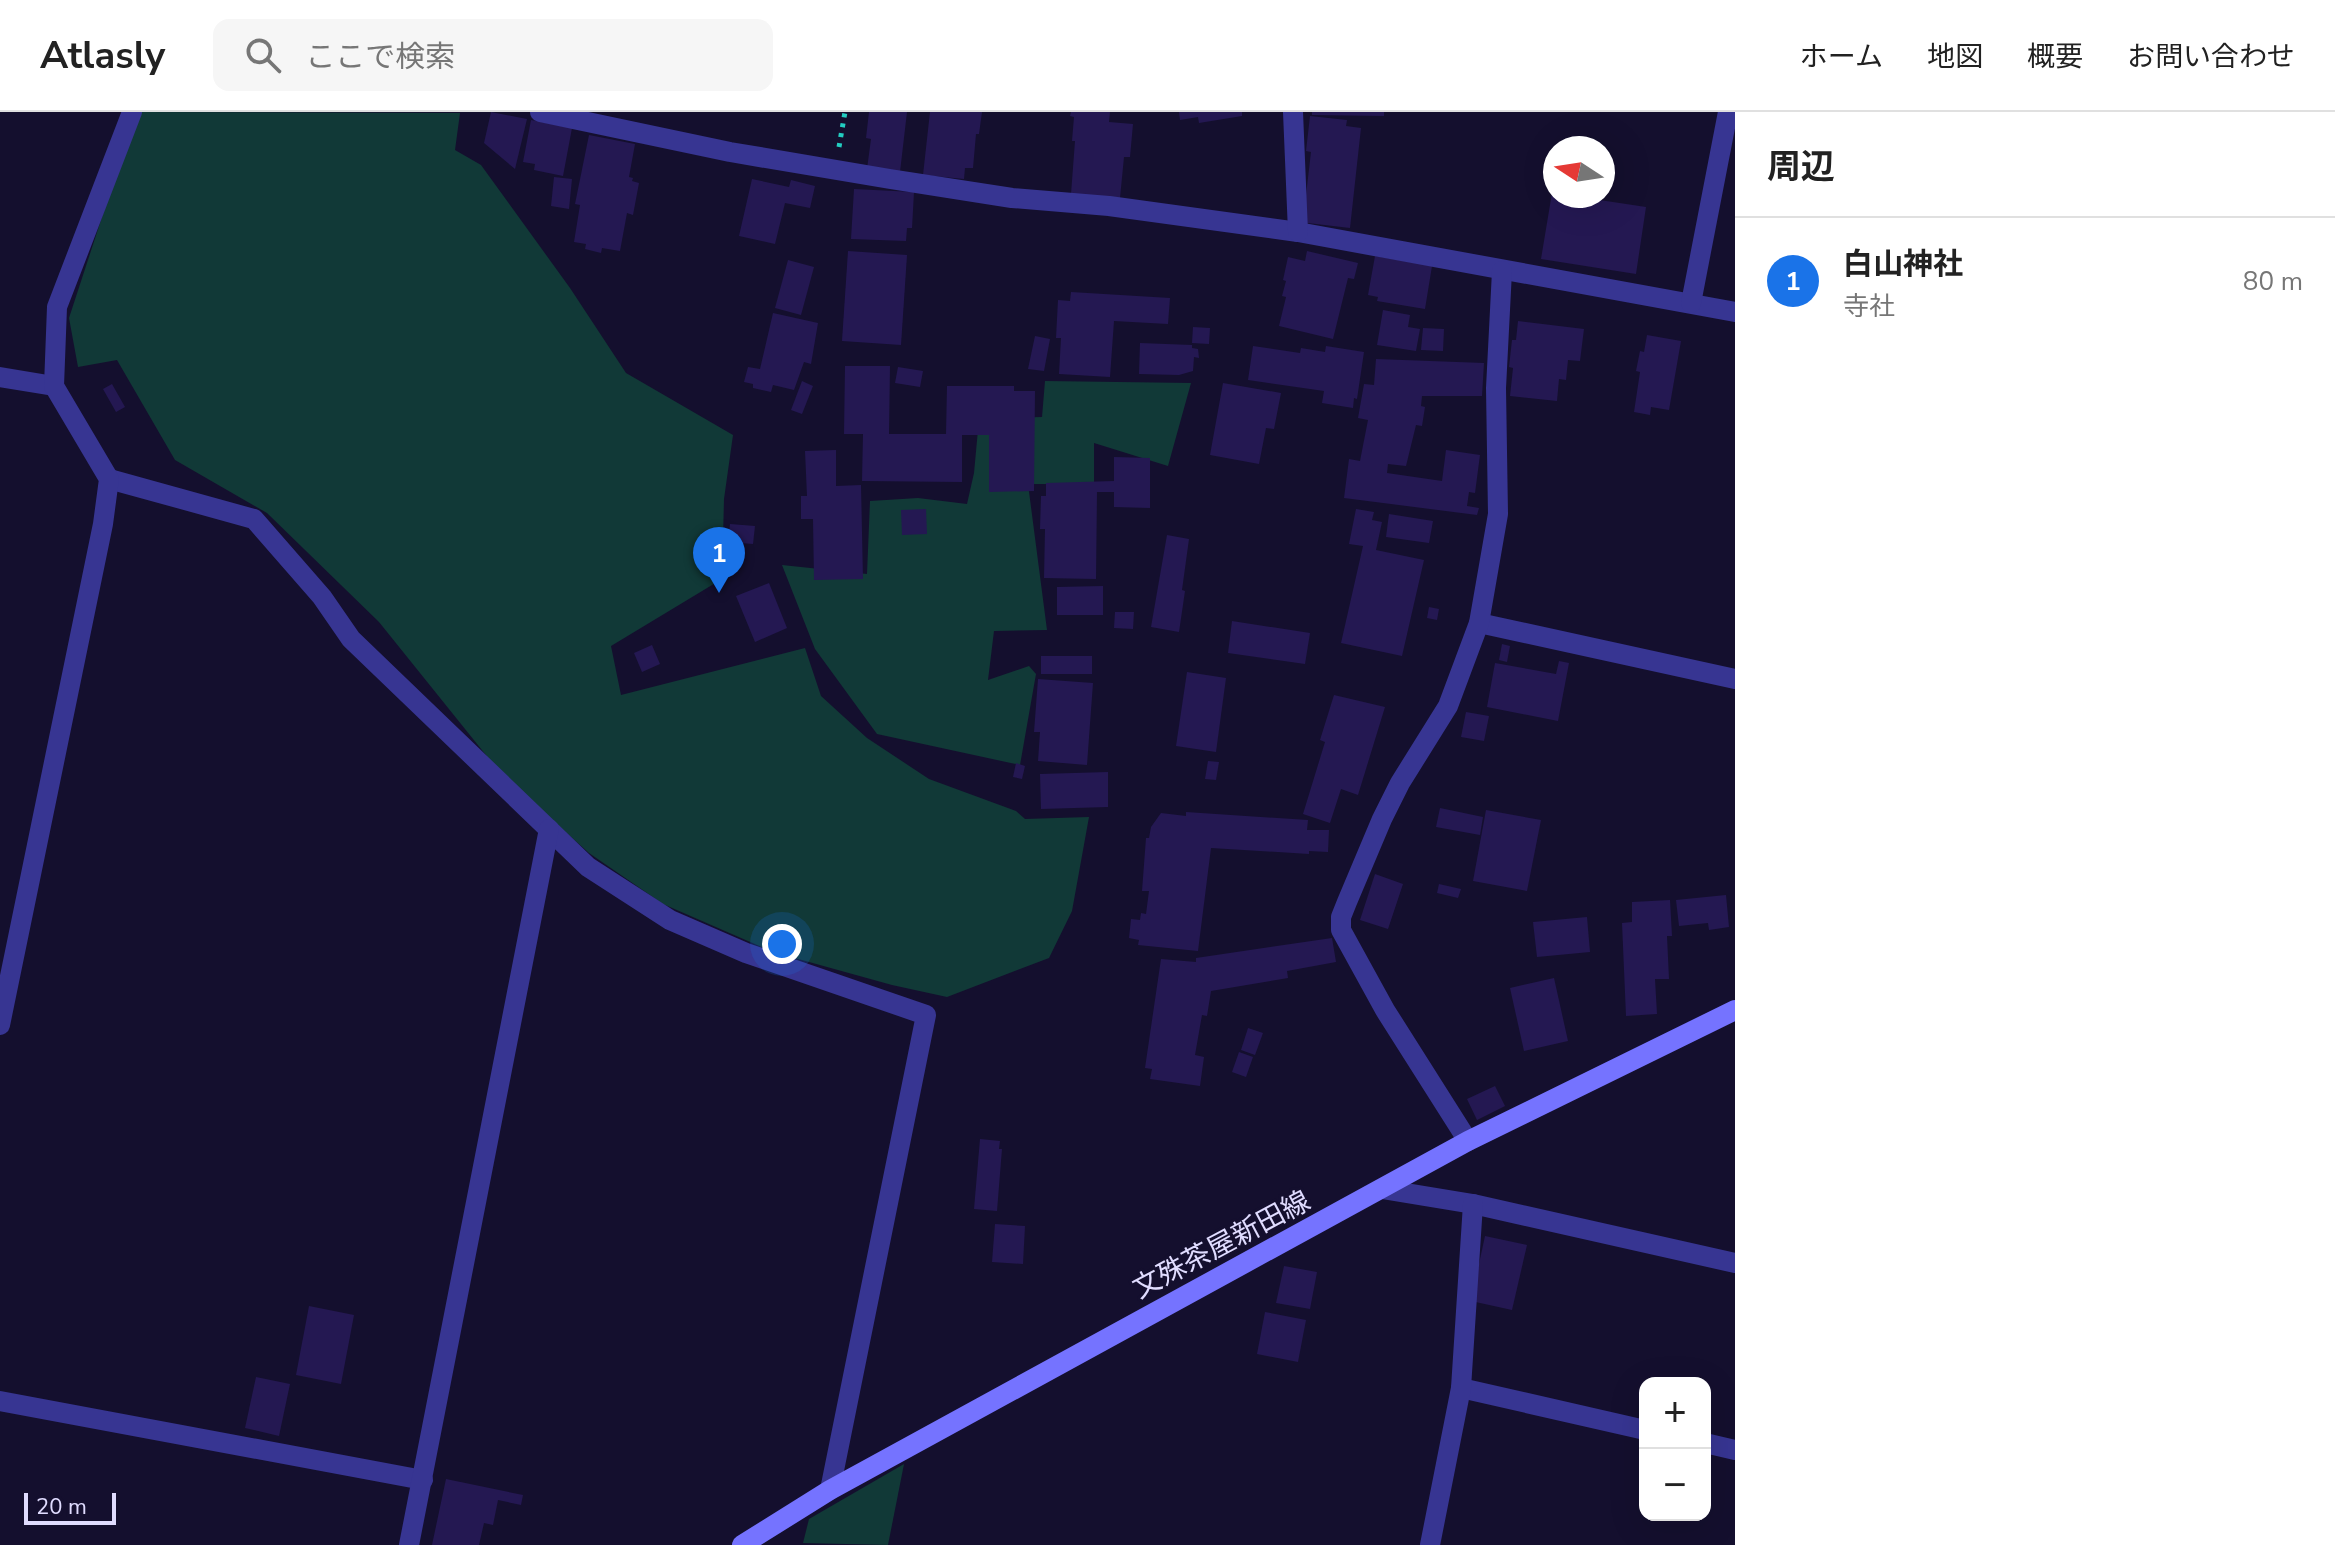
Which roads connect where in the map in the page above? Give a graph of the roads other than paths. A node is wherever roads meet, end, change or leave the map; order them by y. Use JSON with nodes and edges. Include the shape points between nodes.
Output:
{"nodes":[{"id":1,"x":132,"y":112,"type":"edge"},
{"id":2,"x":540,"y":112,"type":"edge"},
{"id":3,"x":1293,"y":112,"type":"edge"},
{"id":4,"x":1728,"y":112,"type":"edge"},
{"id":5,"x":1298,"y":232,"type":"junction"},
{"id":6,"x":1502,"y":271,"type":"junction"},
{"id":7,"x":1691,"y":303,"type":"junction"},
{"id":8,"x":1735,"y":312,"type":"edge"},
{"id":9,"x":0,"y":377,"type":"edge"},
{"id":10,"x":54,"y":386,"type":"junction"},
{"id":11,"x":109,"y":479,"type":"junction"},
{"id":12,"x":1479,"y":623,"type":"junction"},
{"id":13,"x":1735,"y":679,"type":"edge"},
{"id":14,"x":549,"y":829,"type":"junction"},
{"id":15,"x":1735,"y":1010,"type":"edge"},
{"id":16,"x":0,"y":1025,"type":"edge"},
{"id":17,"x":1468,"y":1141,"type":"junction"},
{"id":18,"x":1382,"y":1189,"type":"junction"},
{"id":19,"x":1473,"y":1204,"type":"junction"},
{"id":20,"x":1735,"y":1263,"type":"edge"},
{"id":21,"x":1461,"y":1388,"type":"junction"},
{"id":22,"x":0,"y":1401,"type":"edge"},
{"id":23,"x":1639,"y":1429,"type":"edge"},
{"id":24,"x":1711,"y":1444,"type":"edge"},
{"id":25,"x":1735,"y":1450,"type":"edge"},
{"id":26,"x":423,"y":1480,"type":"junction"},
{"id":27,"x":830,"y":1490,"type":"junction"},
{"id":28,"x":750,"y":1543,"type":"edge"},
{"id":29,"x":409,"y":1545,"type":"edge"},
{"id":30,"x":1430,"y":1545,"type":"edge"}],
"edges":[{"from":1,"to":10,"type":"street","via":[[57,307]]},
{"from":2,"to":5,"type":"street","via":[[739,153],[1012,198]]},
{"from":3,"to":5,"type":"street"},
{"from":4,"to":7,"type":"street"},
{"from":5,"to":6,"type":"street"},
{"from":6,"to":7,"type":"street"},
{"from":6,"to":12,"type":"street","via":[[1496,388],[1498,514]]},
{"from":7,"to":8,"type":"street"},
{"from":9,"to":10,"type":"street"},
{"from":10,"to":11,"type":"street"},
{"from":11,"to":14,"type":"street","via":[[254,519],[351,639]]},
{"from":11,"to":16,"type":"street"},
{"from":12,"to":13,"type":"street"},
{"from":12,"to":17,"type":"street","via":[[1448,706],[1400,783],[1341,917],[1341,930],[1385,1010]]},
{"from":14,"to":26,"type":"street"},
{"from":14,"to":27,"type":"street","via":[[588,867],[670,920],[746,953],[926,1015]]},
{"from":15,"to":17,"type":"main road","name":"文殊茶屋新田線"},
{"from":17,"to":18,"type":"main road","name":"文殊茶屋新田線"},
{"from":18,"to":19,"type":"street"},
{"from":18,"to":27,"type":"main road","name":"文殊茶屋新田線"},
{"from":19,"to":20,"type":"street"},
{"from":19,"to":21,"type":"street"},
{"from":21,"to":23,"type":"street"},
{"from":21,"to":30,"type":"street"},
{"from":22,"to":26,"type":"street"},
{"from":24,"to":25,"type":"street"},
{"from":26,"to":29,"type":"street"},
{"from":27,"to":28,"type":"main road","name":"文殊茶屋新田線"}]}
